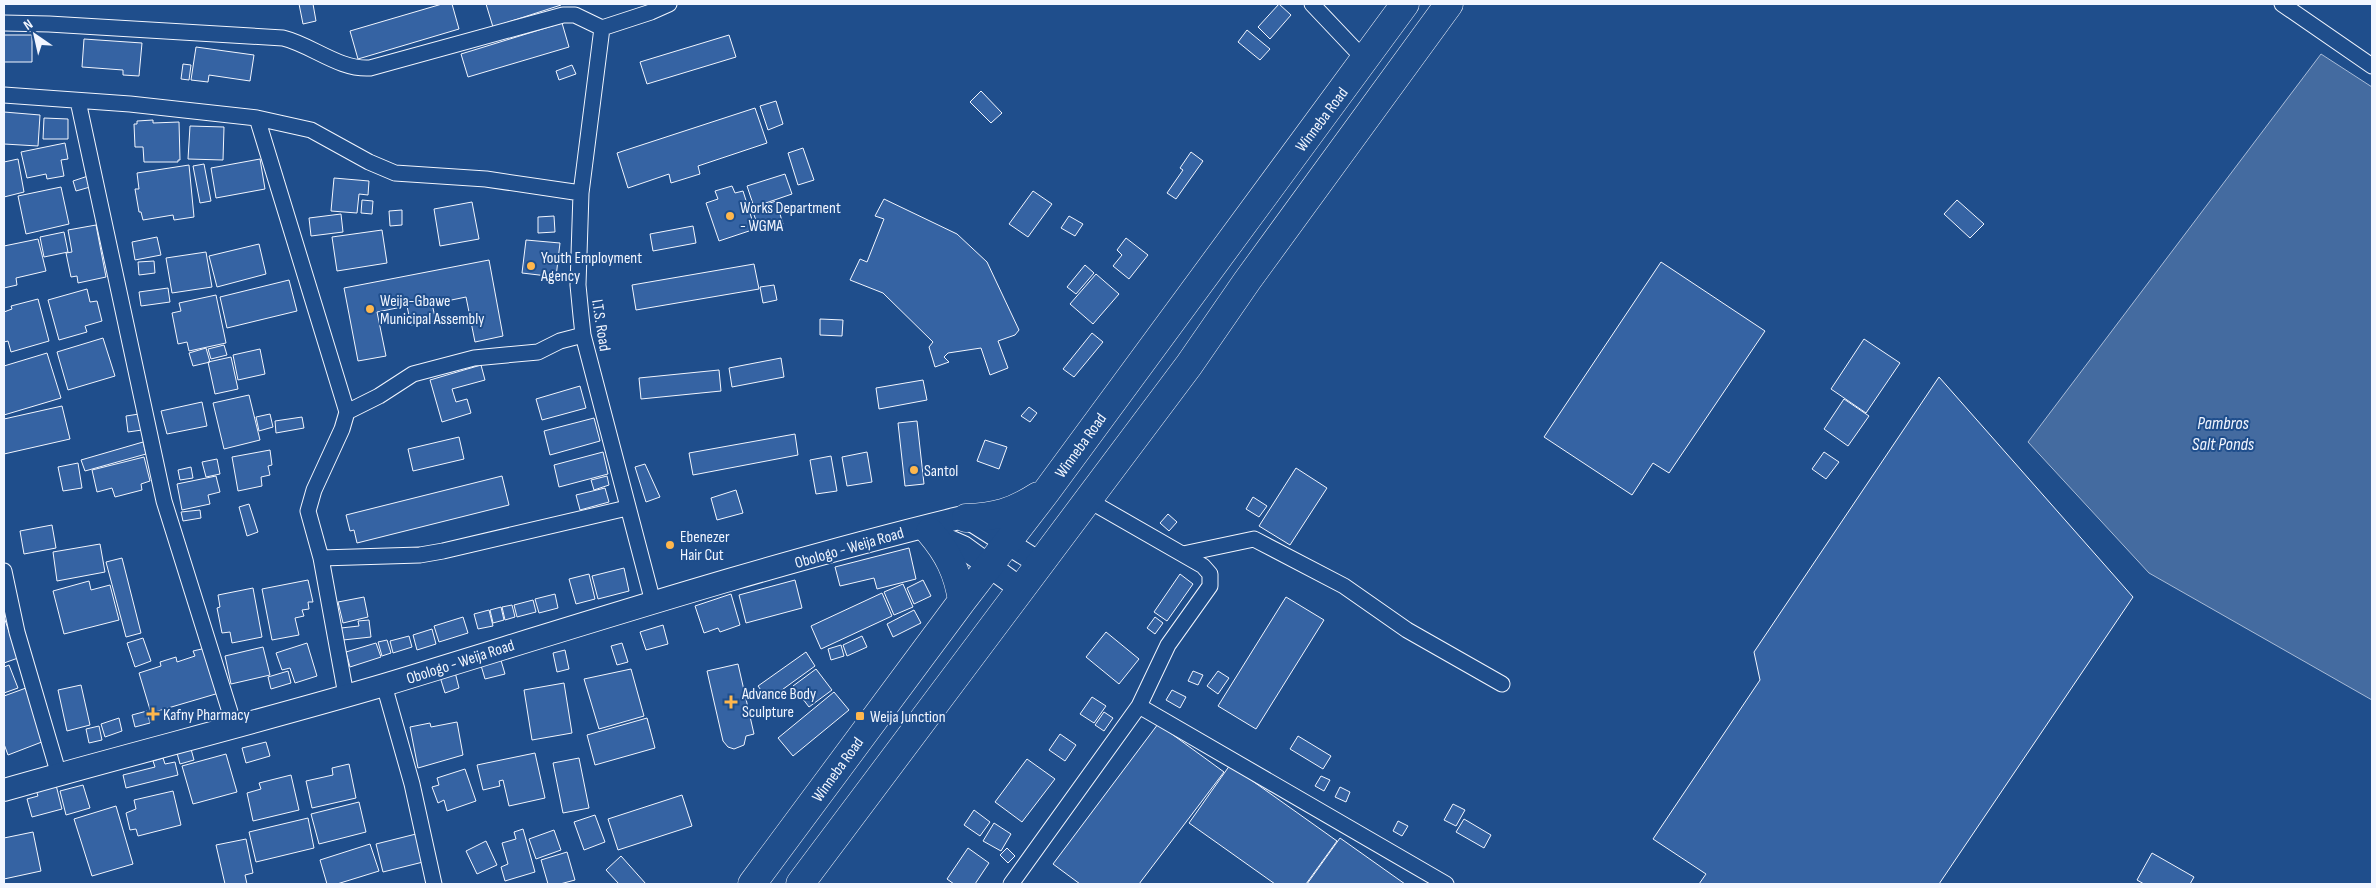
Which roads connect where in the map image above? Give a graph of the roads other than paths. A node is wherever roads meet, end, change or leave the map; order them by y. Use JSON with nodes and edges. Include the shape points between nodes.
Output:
{"nodes":[{"id":1,"x":669,"y":4,"type":"edge"},
{"id":2,"x":1312,"y":4,"type":"edge"},
{"id":3,"x":1405,"y":4,"type":"edge"},
{"id":4,"x":1449,"y":4,"type":"edge"},
{"id":5,"x":2282,"y":4,"type":"edge"},
{"id":6,"x":4,"y":23,"type":"edge"},
{"id":7,"x":602,"y":28,"type":"junction"},
{"id":8,"x":1365,"y":60,"type":"junction"},
{"id":9,"x":2372,"y":66,"type":"edge"},
{"id":10,"x":4,"y":95,"type":"edge"},
{"id":11,"x":78,"y":101,"type":"junction"},
{"id":12,"x":257,"y":118,"type":"junction"},
{"id":13,"x":581,"y":193,"type":"junction"},
{"id":14,"x":583,"y":335,"type":"junction"},
{"id":15,"x":347,"y":412,"type":"junction"},
{"id":16,"x":1046,"y":492,"type":"junction"},
{"id":17,"x":1088,"y":500,"type":"junction"},
{"id":18,"x":627,"y":508,"type":"junction"},
{"id":19,"x":966,"y":518,"type":"junction"},
{"id":20,"x":923,"y":530,"type":"junction"},
{"id":21,"x":1007,"y":543,"type":"junction"},
{"id":22,"x":1183,"y":554,"type":"junction"},
{"id":23,"x":322,"y":558,"type":"junction"},
{"id":24,"x":1039,"y":563,"type":"junction"},
{"id":25,"x":990,"y":565,"type":"junction"},
{"id":26,"x":4,"y":571,"type":"edge"},
{"id":27,"x":1021,"y":589,"type":"junction"},
{"id":28,"x":962,"y":601,"type":"junction"},
{"id":29,"x":653,"y":602,"type":"junction"},
{"id":30,"x":1502,"y":684,"type":"dead end"},
{"id":31,"x":384,"y":685,"type":"junction"},
{"id":32,"x":346,"y":695,"type":"junction"},
{"id":33,"x":1139,"y":706,"type":"junction"},
{"id":34,"x":235,"y":728,"type":"junction"},
{"id":35,"x":59,"y":775,"type":"junction"},
{"id":36,"x":4,"y":790,"type":"edge"},
{"id":37,"x":434,"y":884,"type":"edge"},
{"id":38,"x":752,"y":884,"type":"edge"},
{"id":39,"x":800,"y":884,"type":"edge"},
{"id":40,"x":1011,"y":884,"type":"edge"},
{"id":41,"x":1446,"y":884,"type":"edge"}],
"edges":[{"from":1,"to":7,"type":"street"},
{"from":2,"to":8,"type":"street"},
{"from":3,"to":8,"type":"highway","name":"Winneba Road"},
{"from":4,"to":17,"type":"highway","name":"Winneba Road"},
{"from":5,"to":9,"type":"street"},
{"from":6,"to":7,"type":"street","via":[[283,38],[350,67],[360,68],[370,68],[563,15],[575,15]]},
{"from":7,"to":13,"type":"street","name":"I.T.S. Road"},
{"from":8,"to":16,"type":"highway","name":"Winneba Road"},
{"from":10,"to":11,"type":"street"},
{"from":11,"to":12,"type":"street"},
{"from":11,"to":34,"type":"street","via":[[164,501]]},
{"from":12,"to":13,"type":"street","via":[[311,130],[368,162],[395,173],[486,179]]},
{"from":12,"to":15,"type":"street"},
{"from":13,"to":14,"type":"street","name":"I.T.S. Road","via":[[578,285]]},
{"from":14,"to":15,"type":"street","via":[[560,341],[538,352],[474,358],[413,374]]},
{"from":14,"to":18,"type":"street","name":"I.T.S. Road"},
{"from":15,"to":23,"type":"street","via":[[308,511]]},
{"from":16,"to":19,"type":"highway","via":[[1006,514]]},
{"from":16,"to":21,"type":"highway","name":"Winneba Road"},
{"from":17,"to":22,"type":"street"},
{"from":17,"to":24,"type":"highway","name":"Winneba Road"},
{"from":18,"to":23,"type":"street","via":[[420,555]]},
{"from":18,"to":29,"type":"street","name":"I.T.S. Road"},
{"from":19,"to":20,"type":"street","name":"Obologo - Weija Road"},
{"from":19,"to":21,"type":"street"},
{"from":20,"to":25,"type":"street","via":[[963,547]]},
{"from":20,"to":28,"type":"highway","via":[[949,556]]},
{"from":20,"to":29,"type":"street","name":"Obologo - Weija Road"},
{"from":21,"to":24,"type":"street"},
{"from":21,"to":25,"type":"highway","name":"Winneba Road"},
{"from":22,"to":30,"type":"street","via":[[1254,539],[1344,586],[1407,630]]},
{"from":22,"to":33,"type":"street","via":[[1210,574],[1210,586],[1168,646]]},
{"from":23,"to":32,"type":"street"},
{"from":24,"to":27,"type":"highway","name":"Winneba Road"},
{"from":25,"to":27,"type":"street"},
{"from":25,"to":28,"type":"highway","name":"Winneba Road"},
{"from":26,"to":35,"type":"street","via":[[17,632]]},
{"from":27,"to":39,"type":"highway","name":"Winneba Road"},
{"from":28,"to":38,"type":"highway","name":"Winneba Road"},
{"from":29,"to":31,"type":"street","name":"Obologo - Weija Road"},
{"from":31,"to":32,"type":"street","name":"Obologo - Weija Road"},
{"from":31,"to":37,"type":"street","via":[[412,784]]},
{"from":32,"to":34,"type":"street","name":"Obologo - Weija Road"},
{"from":33,"to":40,"type":"street"},
{"from":33,"to":41,"type":"street"},
{"from":34,"to":35,"type":"street","name":"Obologo - Weija Road"},
{"from":35,"to":36,"type":"street","name":"Obologo - Weija Road"}]}
